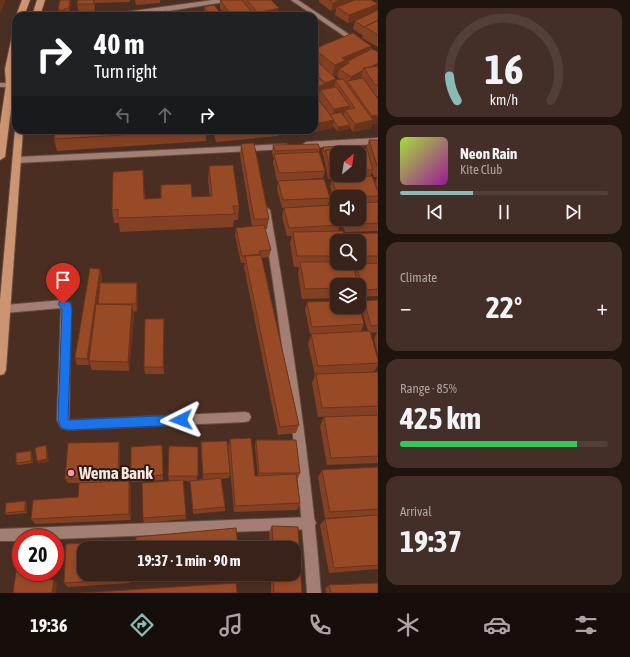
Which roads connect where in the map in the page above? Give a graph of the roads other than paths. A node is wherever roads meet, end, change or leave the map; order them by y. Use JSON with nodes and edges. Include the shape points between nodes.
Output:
{"nodes":[{"id":1,"x":26,"y":0,"type":"edge"},
{"id":2,"x":40,"y":0,"type":"edge"},
{"id":3,"x":175,"y":0,"type":"edge"},
{"id":4,"x":225,"y":0,"type":"edge"},
{"id":5,"x":294,"y":0,"type":"edge"},
{"id":6,"x":177,"y":8,"type":"junction"},
{"id":7,"x":22,"y":12,"type":"edge"},
{"id":8,"x":37,"y":12,"type":"edge"},
{"id":9,"x":144,"y":12,"type":"edge"},
{"id":10,"x":312,"y":12,"type":"edge"},
{"id":11,"x":318,"y":16,"type":"edge"},
{"id":12,"x":12,"y":54,"type":"edge"},
{"id":13,"x":378,"y":57,"type":"edge"},
{"id":14,"x":0,"y":85,"type":"edge"},
{"id":15,"x":10,"y":85,"type":"junction"},
{"id":16,"x":19,"y":134,"type":"edge"},
{"id":17,"x":378,"y":141,"type":"edge"},
{"id":18,"x":0,"y":157,"type":"edge"},
{"id":19,"x":17,"y":160,"type":"junction"},
{"id":20,"x":263,"y":196,"type":"edge"},
{"id":21,"x":5,"y":309,"type":"junction"},
{"id":22,"x":0,"y":370,"type":"edge"},
{"id":23,"x":244,"y":417,"type":"dead end"},
{"id":24,"x":310,"y":523,"type":"junction"},
{"id":25,"x":0,"y":535,"type":"edge"},
{"id":26,"x":314,"y":593,"type":"edge"}],
"edges":[{"from":1,"to":7,"type":"highway"},
{"from":2,"to":8,"type":"highway"},
{"from":3,"to":6,"type":"street"},
{"from":4,"to":6,"type":"street"},
{"from":5,"to":10,"type":"street"},
{"from":6,"to":9,"type":"street"},
{"from":11,"to":13,"type":"street"},
{"from":12,"to":15,"type":"highway","via":[[9,69]]},
{"from":14,"to":15,"type":"street"},
{"from":15,"to":18,"type":"highway"},
{"from":16,"to":19,"type":"highway"},
{"from":17,"to":19,"type":"street","via":[[256,152]]},
{"from":19,"to":21,"type":"highway"},
{"from":20,"to":24,"type":"street","via":[[289,345]]},
{"from":21,"to":22,"type":"highway"},
{"from":21,"to":23,"type":"street","via":[[63,304],[66,306],[64,424]]},
{"from":24,"to":25,"type":"street"},
{"from":24,"to":26,"type":"street"}]}
